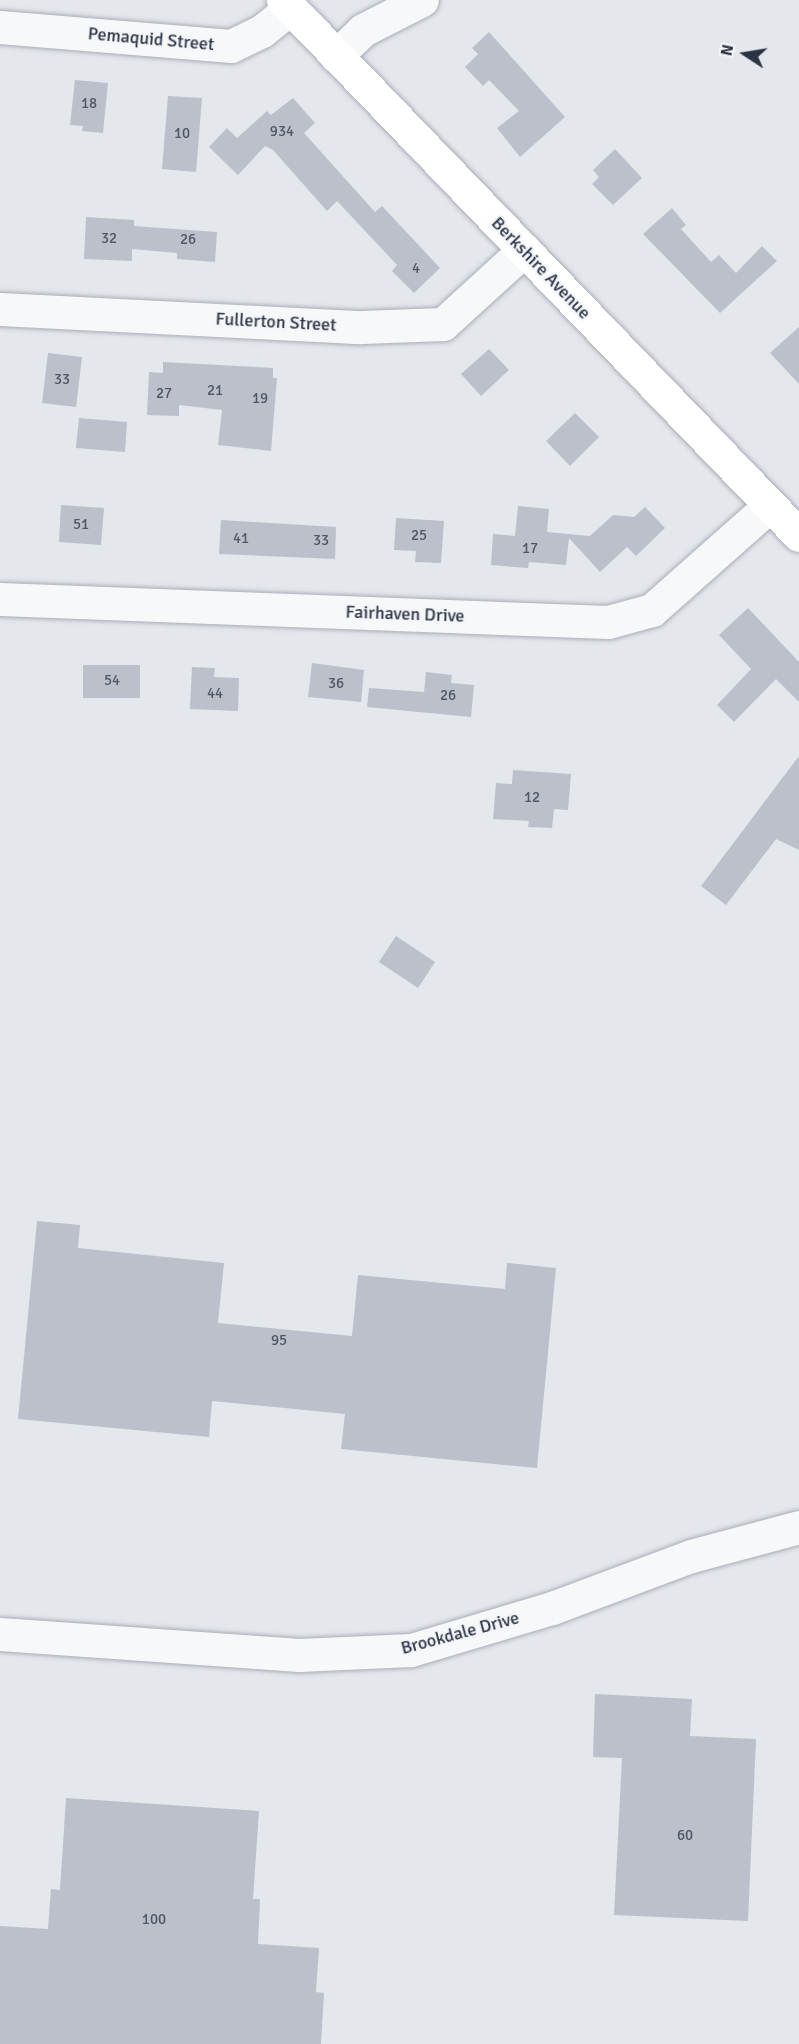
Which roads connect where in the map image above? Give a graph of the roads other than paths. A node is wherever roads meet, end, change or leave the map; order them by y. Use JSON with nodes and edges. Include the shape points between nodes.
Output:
{"nodes":[{"id":1,"x":422,"y":0,"type":"edge"},
{"id":2,"x":286,"y":4,"type":"edge"},
{"id":3,"x":0,"y":27,"type":"edge"},
{"id":4,"x":336,"y":56,"type":"junction"},
{"id":5,"x":524,"y":250,"type":"junction"},
{"id":6,"x":0,"y":309,"type":"edge"},
{"id":7,"x":769,"y":506,"type":"junction"},
{"id":8,"x":799,"y":535,"type":"edge"},
{"id":9,"x":0,"y":599,"type":"edge"},
{"id":10,"x":799,"y":1527,"type":"edge"},
{"id":11,"x":0,"y":1634,"type":"edge"}],
"edges":[{"from":1,"to":4,"type":"street","via":[[363,30]]},
{"from":2,"to":3,"type":"street","name":"Pemaquid Street","via":[[262,31],[231,46]]},
{"from":2,"to":4,"type":"main road","name":"Berkshire Avenue"},
{"from":4,"to":5,"type":"main road","name":"Berkshire Avenue"},
{"from":5,"to":6,"type":"street","name":"Fullerton Street","via":[[442,324],[361,327]]},
{"from":5,"to":7,"type":"main road","name":"Berkshire Avenue"},
{"from":7,"to":8,"type":"main road","name":"Berkshire Avenue"},
{"from":7,"to":9,"type":"street","name":"Fairhaven Drive","via":[[652,610],[608,622]]},
{"from":10,"to":11,"type":"street","name":"Brookdale Drive","via":[[690,1556],[552,1608],[411,1650],[299,1655]]}]}
